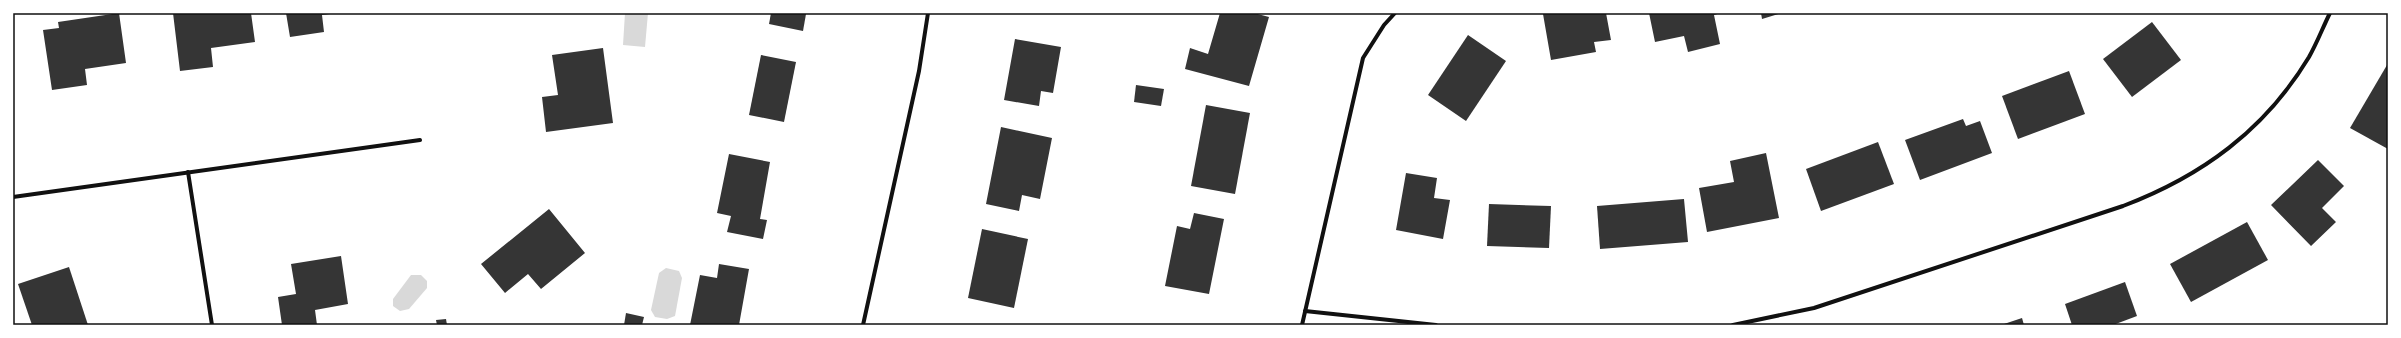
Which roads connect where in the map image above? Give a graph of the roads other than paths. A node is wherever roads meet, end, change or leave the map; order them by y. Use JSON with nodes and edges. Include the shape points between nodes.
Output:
{"nodes":[{"id":1,"x":928,"y":13,"type":"edge"},
{"id":2,"x":1394,"y":13,"type":"edge"},
{"id":3,"x":2330,"y":13,"type":"edge"},
{"id":4,"x":420,"y":140,"type":"dead end"},
{"id":5,"x":188,"y":172,"type":"junction"},
{"id":6,"x":13,"y":197,"type":"edge"},
{"id":7,"x":1305,"y":312,"type":"junction"},
{"id":8,"x":212,"y":325,"type":"edge"},
{"id":9,"x":863,"y":325,"type":"edge"},
{"id":10,"x":1302,"y":325,"type":"edge"},
{"id":11,"x":1436,"y":325,"type":"edge"},
{"id":12,"x":1733,"y":325,"type":"edge"}],
"edges":[{"from":1,"to":9,"type":"street","via":[[919,71]]},
{"from":2,"to":7,"type":"street","via":[[1363,58]]},
{"from":3,"to":12,"type":"street","via":[[2309,56],[2279,100],[2238,142],[2200,170],[2152,195],[2115,209],[1814,308]]},
{"from":4,"to":5,"type":"street"},
{"from":5,"to":6,"type":"street"},
{"from":5,"to":8,"type":"street"},
{"from":7,"to":10,"type":"street"},
{"from":7,"to":11,"type":"street"}]}
